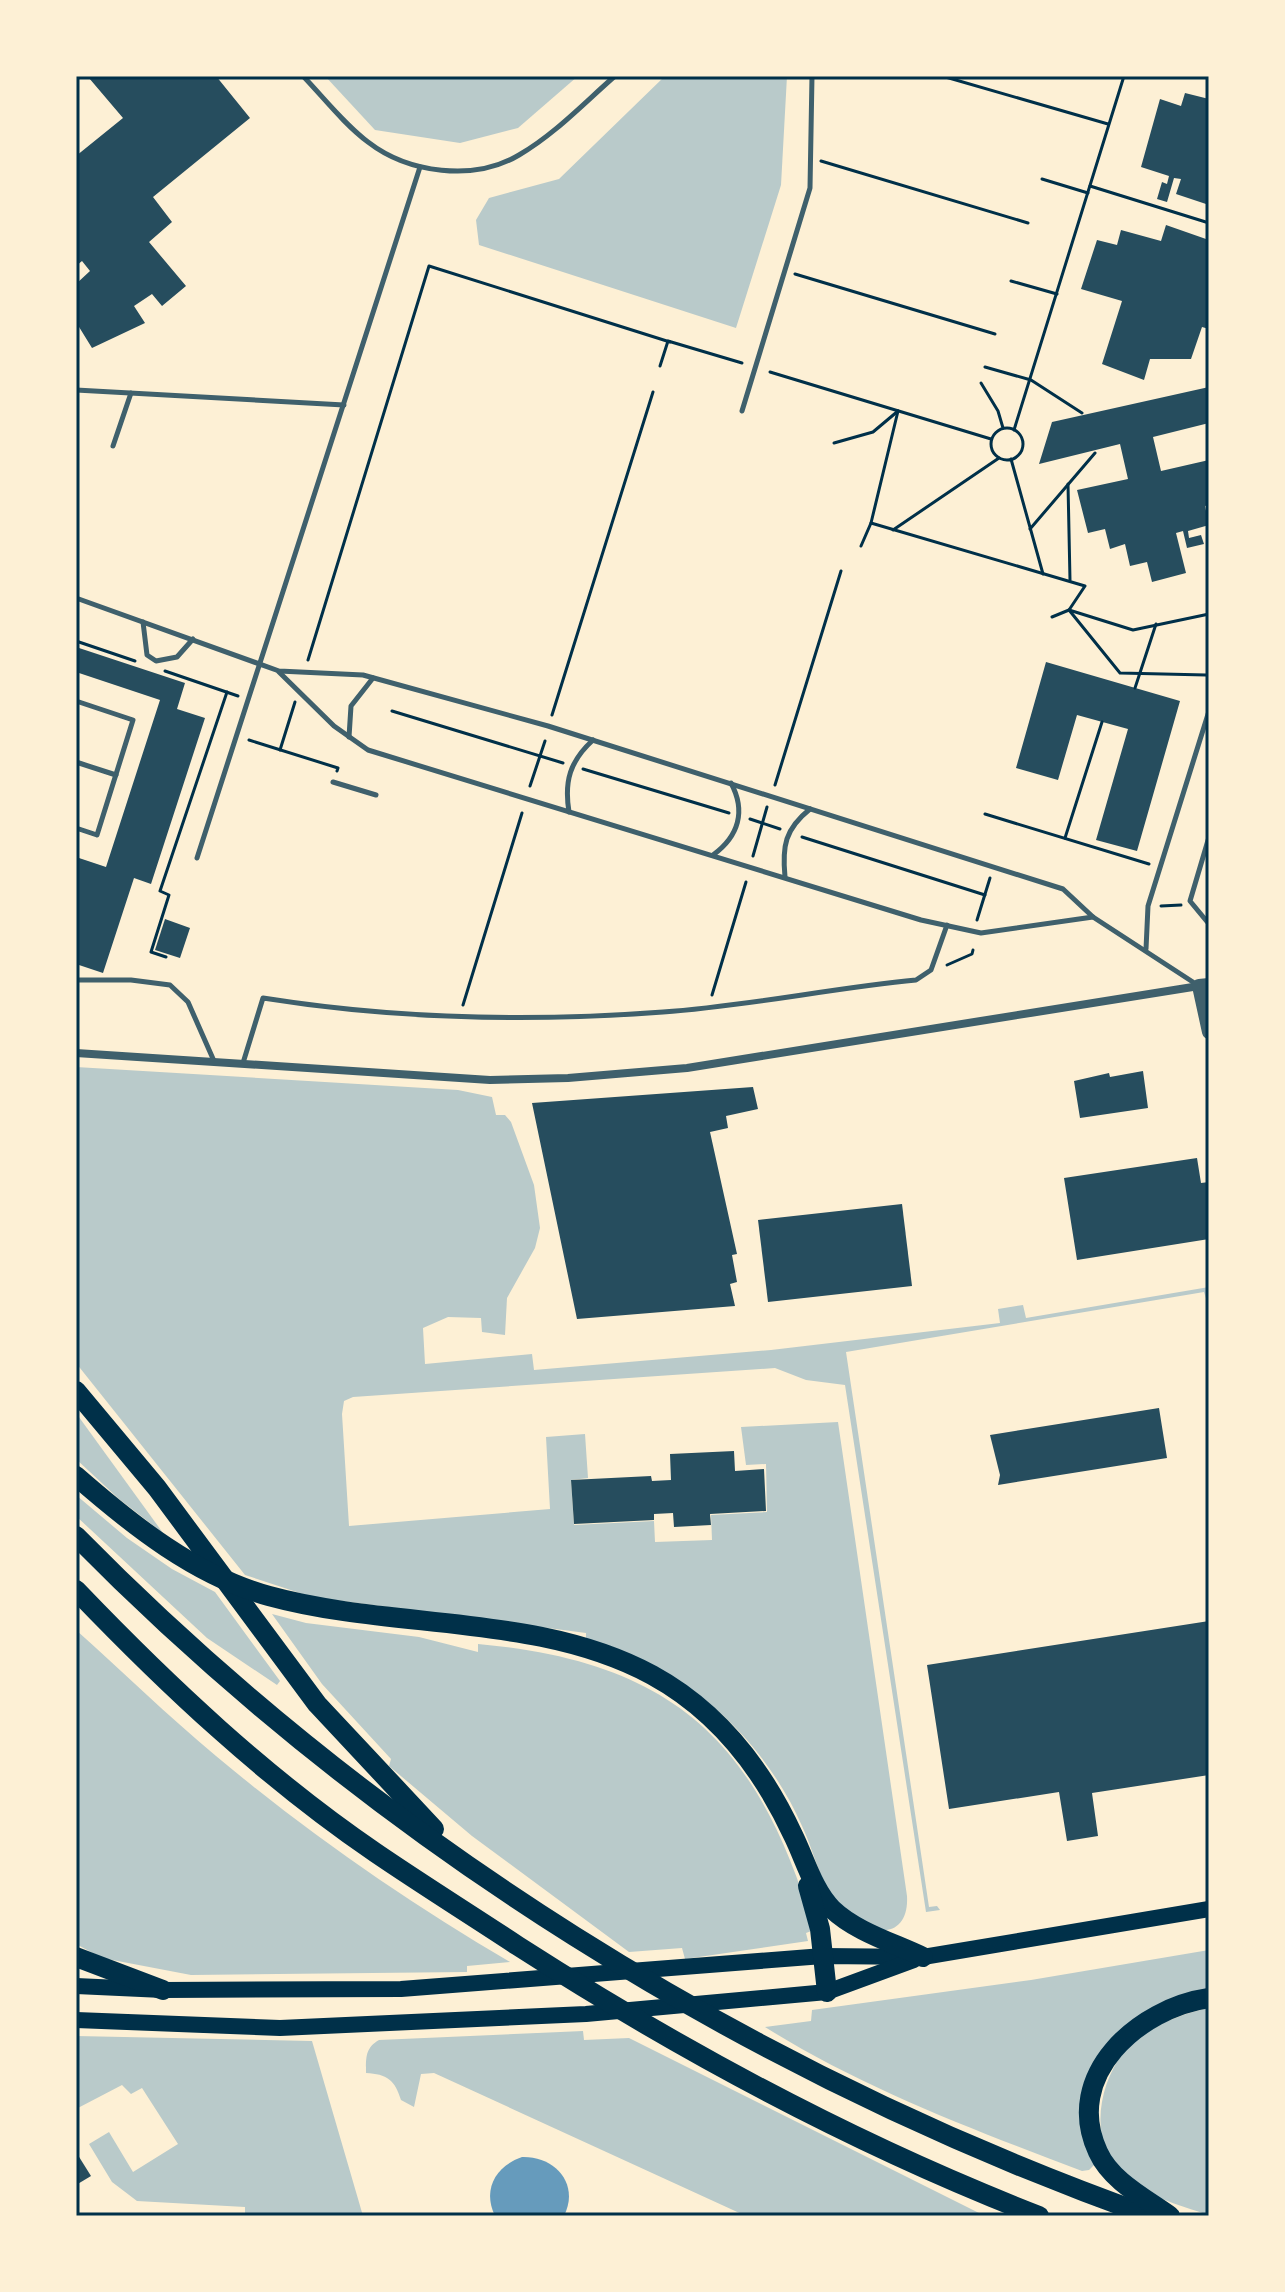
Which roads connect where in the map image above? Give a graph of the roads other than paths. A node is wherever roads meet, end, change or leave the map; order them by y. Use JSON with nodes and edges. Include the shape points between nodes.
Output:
{"nodes":[{"id":1,"x":303,"y":76,"type":"edge"},
{"id":2,"x":615,"y":76,"type":"edge"},
{"id":3,"x":812,"y":76,"type":"edge"},
{"id":4,"x":420,"y":167,"type":"junction"},
{"id":5,"x":76,"y":390,"type":"edge"},
{"id":6,"x":131,"y":393,"type":"junction"},
{"id":7,"x":344,"y":405,"type":"junction"},
{"id":8,"x":742,"y":411,"type":"dead end"},
{"id":9,"x":113,"y":446,"type":"dead end"},
{"id":10,"x":76,"y":598,"type":"edge"},
{"id":11,"x":143,"y":621,"type":"junction"},
{"id":12,"x":193,"y":639,"type":"junction"},
{"id":13,"x":261,"y":664,"type":"junction"},
{"id":14,"x":279,"y":671,"type":"junction"},
{"id":15,"x":373,"y":678,"type":"junction"},
{"id":16,"x":76,"y":701,"type":"edge"},
{"id":17,"x":1209,"y":711,"type":"edge"},
{"id":18,"x":349,"y":738,"type":"junction"},
{"id":19,"x":593,"y":740,"type":"junction"},
{"id":20,"x":76,"y":762,"type":"edge"},
{"id":21,"x":116,"y":775,"type":"junction"},
{"id":22,"x":333,"y":782,"type":"road end"},
{"id":23,"x":731,"y":783,"type":"junction"},
{"id":24,"x":376,"y":795,"type":"dead end"},
{"id":25,"x":810,"y":808,"type":"junction"},
{"id":26,"x":569,"y":812,"type":"junction"},
{"id":27,"x":76,"y":828,"type":"edge"},
{"id":28,"x":1209,"y":837,"type":"edge"},
{"id":29,"x":712,"y":855,"type":"junction"},
{"id":30,"x":197,"y":858,"type":"dead end"},
{"id":31,"x":785,"y":877,"type":"junction"},
{"id":32,"x":1093,"y":917,"type":"junction"},
{"id":33,"x":1209,"y":924,"type":"edge"},
{"id":34,"x":947,"y":925,"type":"junction"},
{"id":35,"x":1146,"y":950,"type":"junction"},
{"id":36,"x":76,"y":980,"type":"edge"},
{"id":37,"x":1204,"y":986,"type":"edge"},
{"id":38,"x":1209,"y":1032,"type":"edge"},
{"id":39,"x":76,"y":1053,"type":"edge"},
{"id":40,"x":214,"y":1061,"type":"junction"},
{"id":41,"x":243,"y":1063,"type":"junction"},
{"id":42,"x":76,"y":1391,"type":"edge"},
{"id":43,"x":76,"y":1476,"type":"edge"},
{"id":44,"x":76,"y":1536,"type":"edge"},
{"id":45,"x":81,"y":1597,"type":"edge"},
{"id":46,"x":796,"y":1839,"type":"junction"},
{"id":47,"x":468,"y":1864,"type":"junction"},
{"id":48,"x":1209,"y":1909,"type":"edge"},
{"id":49,"x":823,"y":1956,"type":"junction"},
{"id":50,"x":76,"y":1957,"type":"edge"},
{"id":51,"x":923,"y":1957,"type":"junction"},
{"id":52,"x":76,"y":1986,"type":"edge"},
{"id":53,"x":163,"y":1990,"type":"junction"},
{"id":54,"x":827,"y":1992,"type":"junction"},
{"id":55,"x":1209,"y":1998,"type":"edge"},
{"id":56,"x":76,"y":2020,"type":"edge"},
{"id":57,"x":1023,"y":2212,"type":"edge"},
{"id":58,"x":1039,"y":2216,"type":"edge"},
{"id":59,"x":1150,"y":2216,"type":"edge"},
{"id":60,"x":1170,"y":2216,"type":"edge"}],
"edges":[{"from":1,"to":4,"type":"lane","via":[[366,141],[391,158]]},
{"from":2,"to":4,"type":"lane","via":[[517,157],[445,172]]},
{"from":3,"to":8,"type":"lane","via":[[810,188]]},
{"from":4,"to":7,"type":"lane"},
{"from":5,"to":6,"type":"lane"},
{"from":6,"to":7,"type":"lane"},
{"from":6,"to":9,"type":"lane"},
{"from":7,"to":13,"type":"lane"},
{"from":10,"to":11,"type":"lane"},
{"from":11,"to":12,"type":"lane"},
{"from":11,"to":12,"type":"lane","via":[[147,655],[156,661],[177,657]]},
{"from":12,"to":13,"type":"lane"},
{"from":13,"to":14,"type":"lane"},
{"from":13,"to":30,"type":"lane"},
{"from":14,"to":15,"type":"lane"},
{"from":14,"to":18,"type":"lane"},
{"from":15,"to":18,"type":"lane","via":[[351,706]]},
{"from":15,"to":19,"type":"lane"},
{"from":16,"to":21,"type":"lane","via":[[133,720]]},
{"from":17,"to":35,"type":"lane","via":[[1148,906]]},
{"from":18,"to":26,"type":"lane","via":[[368,750]]},
{"from":19,"to":23,"type":"lane"},
{"from":19,"to":26,"type":"lane","via":[[571,766]]},
{"from":20,"to":21,"type":"lane"},
{"from":21,"to":27,"type":"lane","via":[[97,835]]},
{"from":22,"to":24,"type":"lane"},
{"from":23,"to":25,"type":"lane"},
{"from":23,"to":29,"type":"lane","via":[[739,799],[738,825],[728,844]]},
{"from":25,"to":31,"type":"lane","via":[[785,838]]},
{"from":25,"to":32,"type":"lane","via":[[1063,889]]},
{"from":26,"to":29,"type":"lane"},
{"from":28,"to":33,"type":"lane","via":[[1190,901]]},
{"from":29,"to":31,"type":"lane"},
{"from":31,"to":34,"type":"lane"},
{"from":32,"to":34,"type":"lane","via":[[981,933]]},
{"from":32,"to":35,"type":"lane"},
{"from":34,"to":41,"type":"lane","via":[[931,970],[916,980],[708,1007],[504,1019],[331,1008],[263,998]]},
{"from":35,"to":37,"type":"lane"},
{"from":36,"to":40,"type":"lane","via":[[170,985],[188,1002]]},
{"from":37,"to":38,"type":"street"},
{"from":37,"to":41,"type":"street","via":[[687,1068],[568,1078],[490,1080]]},
{"from":39,"to":40,"type":"street"},
{"from":40,"to":41,"type":"street"},
{"from":42,"to":47,"type":"highway","via":[[157,1488],[317,1704]]},
{"from":43,"to":46,"type":"highway","via":[[193,1563],[267,1596],[571,1644],[635,1666],[692,1702],[732,1738],[770,1789]]},
{"from":44,"to":47,"type":"highway","via":[[281,1723]]},
{"from":45,"to":57,"type":"highway","via":[[199,1713],[387,1860],[593,1994],[705,2059],[828,2123]]},
{"from":46,"to":49,"type":"highway"},
{"from":46,"to":51,"type":"highway","via":[[818,1891],[832,1909]]},
{"from":47,"to":59,"type":"highway","via":[[650,1982],[795,2062],[1003,2159]]},
{"from":48,"to":51,"type":"main road"},
{"from":49,"to":51,"type":"main road"},
{"from":49,"to":53,"type":"main road","via":[[401,1989]]},
{"from":49,"to":54,"type":"highway"},
{"from":50,"to":53,"type":"highway"},
{"from":51,"to":54,"type":"main road"},
{"from":52,"to":53,"type":"main road"},
{"from":54,"to":56,"type":"main road","via":[[586,2014],[280,2028]]},
{"from":55,"to":60,"type":"highway","via":[[1163,2011],[1129,2032],[1100,2071],[1092,2092],[1092,2134],[1104,2162],[1118,2179]]},
{"from":57,"to":58,"type":"highway"}]}
